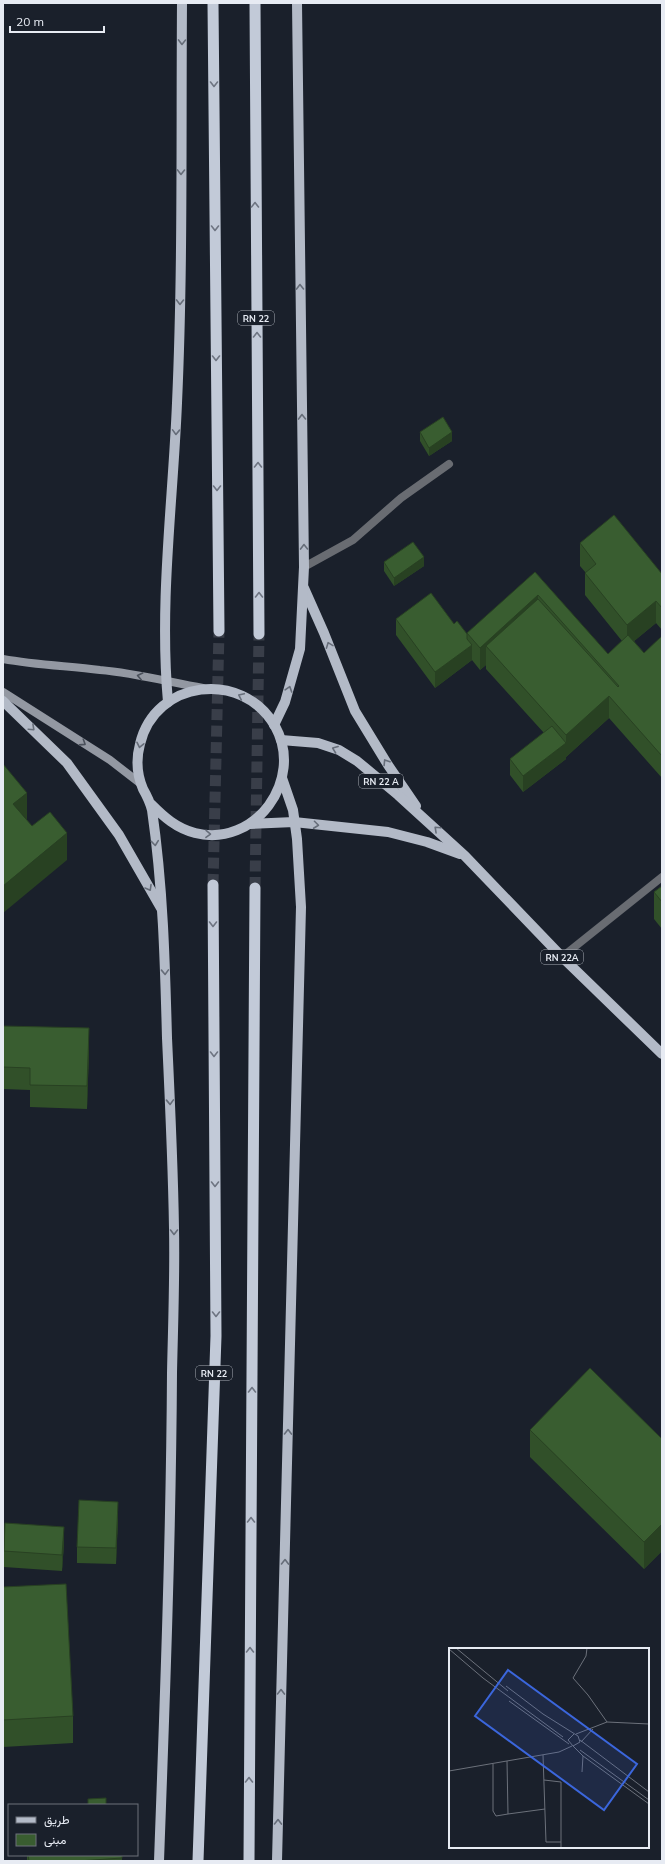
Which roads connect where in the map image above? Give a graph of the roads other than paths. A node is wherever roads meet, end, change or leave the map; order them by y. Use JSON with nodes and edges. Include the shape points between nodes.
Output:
{"nodes":[{"id":1,"x":182,"y":3,"type":"edge"},
{"id":2,"x":213,"y":3,"type":"edge"},
{"id":3,"x":255,"y":3,"type":"edge"},
{"id":4,"x":297,"y":3,"type":"edge"},
{"id":5,"x":449,"y":464,"type":"dead end"},
{"id":6,"x":304,"y":567,"type":"junction"},
{"id":7,"x":303,"y":585,"type":"junction"},
{"id":8,"x":218,"y":631,"type":"tunnel mouth"},
{"id":9,"x":259,"y":634,"type":"tunnel mouth"},
{"id":10,"x":3,"y":658,"type":"edge"},
{"id":11,"x":166,"y":681,"type":"junction"},
{"id":12,"x":206,"y":689,"type":"junction"},
{"id":13,"x":3,"y":692,"type":"edge"},
{"id":14,"x":3,"y":701,"type":"edge"},
{"id":15,"x":168,"y":702,"type":"junction"},
{"id":16,"x":274,"y":725,"type":"junction"},
{"id":17,"x":281,"y":740,"type":"junction"},
{"id":18,"x":282,"y":778,"type":"junction"},
{"id":19,"x":141,"y":784,"type":"junction"},
{"id":20,"x":151,"y":804,"type":"junction"},
{"id":21,"x":424,"y":817,"type":"junction"},
{"id":22,"x":294,"y":822,"type":"junction"},
{"id":23,"x":250,"y":824,"type":"junction"},
{"id":24,"x":465,"y":856,"type":"junction"},
{"id":25,"x":662,"y":877,"type":"edge"},
{"id":26,"x":213,"y":885,"type":"tunnel mouth"},
{"id":27,"x":255,"y":888,"type":"tunnel mouth"},
{"id":28,"x":163,"y":912,"type":"junction"},
{"id":29,"x":562,"y":957,"type":"junction"},
{"id":30,"x":662,"y":1054,"type":"edge"},
{"id":31,"x":159,"y":1861,"type":"edge"},
{"id":32,"x":198,"y":1861,"type":"edge"},
{"id":33,"x":249,"y":1861,"type":"edge"},
{"id":34,"x":277,"y":1861,"type":"edge"}],
"edges":[{"from":1,"to":11,"type":"main road","one_way":true,"via":[[179,359],[175,468],[167,569]]},
{"from":2,"to":8,"type":"highway","one_way":true},
{"from":9,"to":3,"type":"highway","number":"RN 22","one_way":true},
{"from":6,"to":4,"type":"main road","one_way":true},
{"from":5,"to":6,"type":"street","via":[[401,498],[353,540]]},
{"from":6,"to":7,"type":"main road"},
{"from":16,"to":7,"type":"main road","one_way":true,"via":[[285,702],[300,649]]},
{"from":21,"to":7,"type":"main road","one_way":true,"via":[[355,711]]},
{"from":11,"to":10,"type":"main road","one_way":true,"via":[[136,674]]},
{"from":11,"to":12,"type":"main road"},
{"from":11,"to":15,"type":"main road"},
{"from":12,"to":15,"type":"main road","via":[[186,692]]},
{"from":16,"to":12,"type":"main road","one_way":true,"via":[[261,709],[245,697],[226,690]]},
{"from":13,"to":19,"type":"main road","one_way":true,"via":[[110,760]]},
{"from":14,"to":28,"type":"main road","one_way":true,"via":[[67,763],[119,836]]},
{"from":15,"to":19,"type":"main road","one_way":true,"via":[[157,712],[141,738],[138,753]]},
{"from":16,"to":17,"type":"main road"},
{"from":17,"to":18,"type":"main road","via":[[284,759]]},
{"from":21,"to":17,"type":"main road","number":"RN 22 A","one_way":true,"via":[[339,750],[318,743]]},
{"from":18,"to":22,"type":"main road"},
{"from":18,"to":23,"type":"main road","via":[[275,797],[264,812]]},
{"from":19,"to":20,"type":"main road"},
{"from":20,"to":23,"type":"main road","one_way":true,"via":[[171,823],[196,834],[224,834]]},
{"from":20,"to":28,"type":"main road","one_way":true},
{"from":24,"to":21,"type":"main road","number":"RN 22 A","one_way":true},
{"from":22,"to":23,"type":"main road"},
{"from":22,"to":24,"type":"main road","one_way":true,"via":[[388,832],[427,842]]},
{"from":34,"to":22,"type":"main road","one_way":true,"via":[[301,907],[301,874]]},
{"from":24,"to":29,"type":"main road","number":"RN 22A"},
{"from":25,"to":29,"type":"street"},
{"from":26,"to":32,"type":"highway","number":"RN 22","one_way":true,"via":[[216,1336]]},
{"from":33,"to":27,"type":"highway","one_way":true},
{"from":28,"to":31,"type":"main road","one_way":true,"via":[[174,1228],[170,1546]]},
{"from":29,"to":30,"type":"main road","number":"RN 22A"}]}
